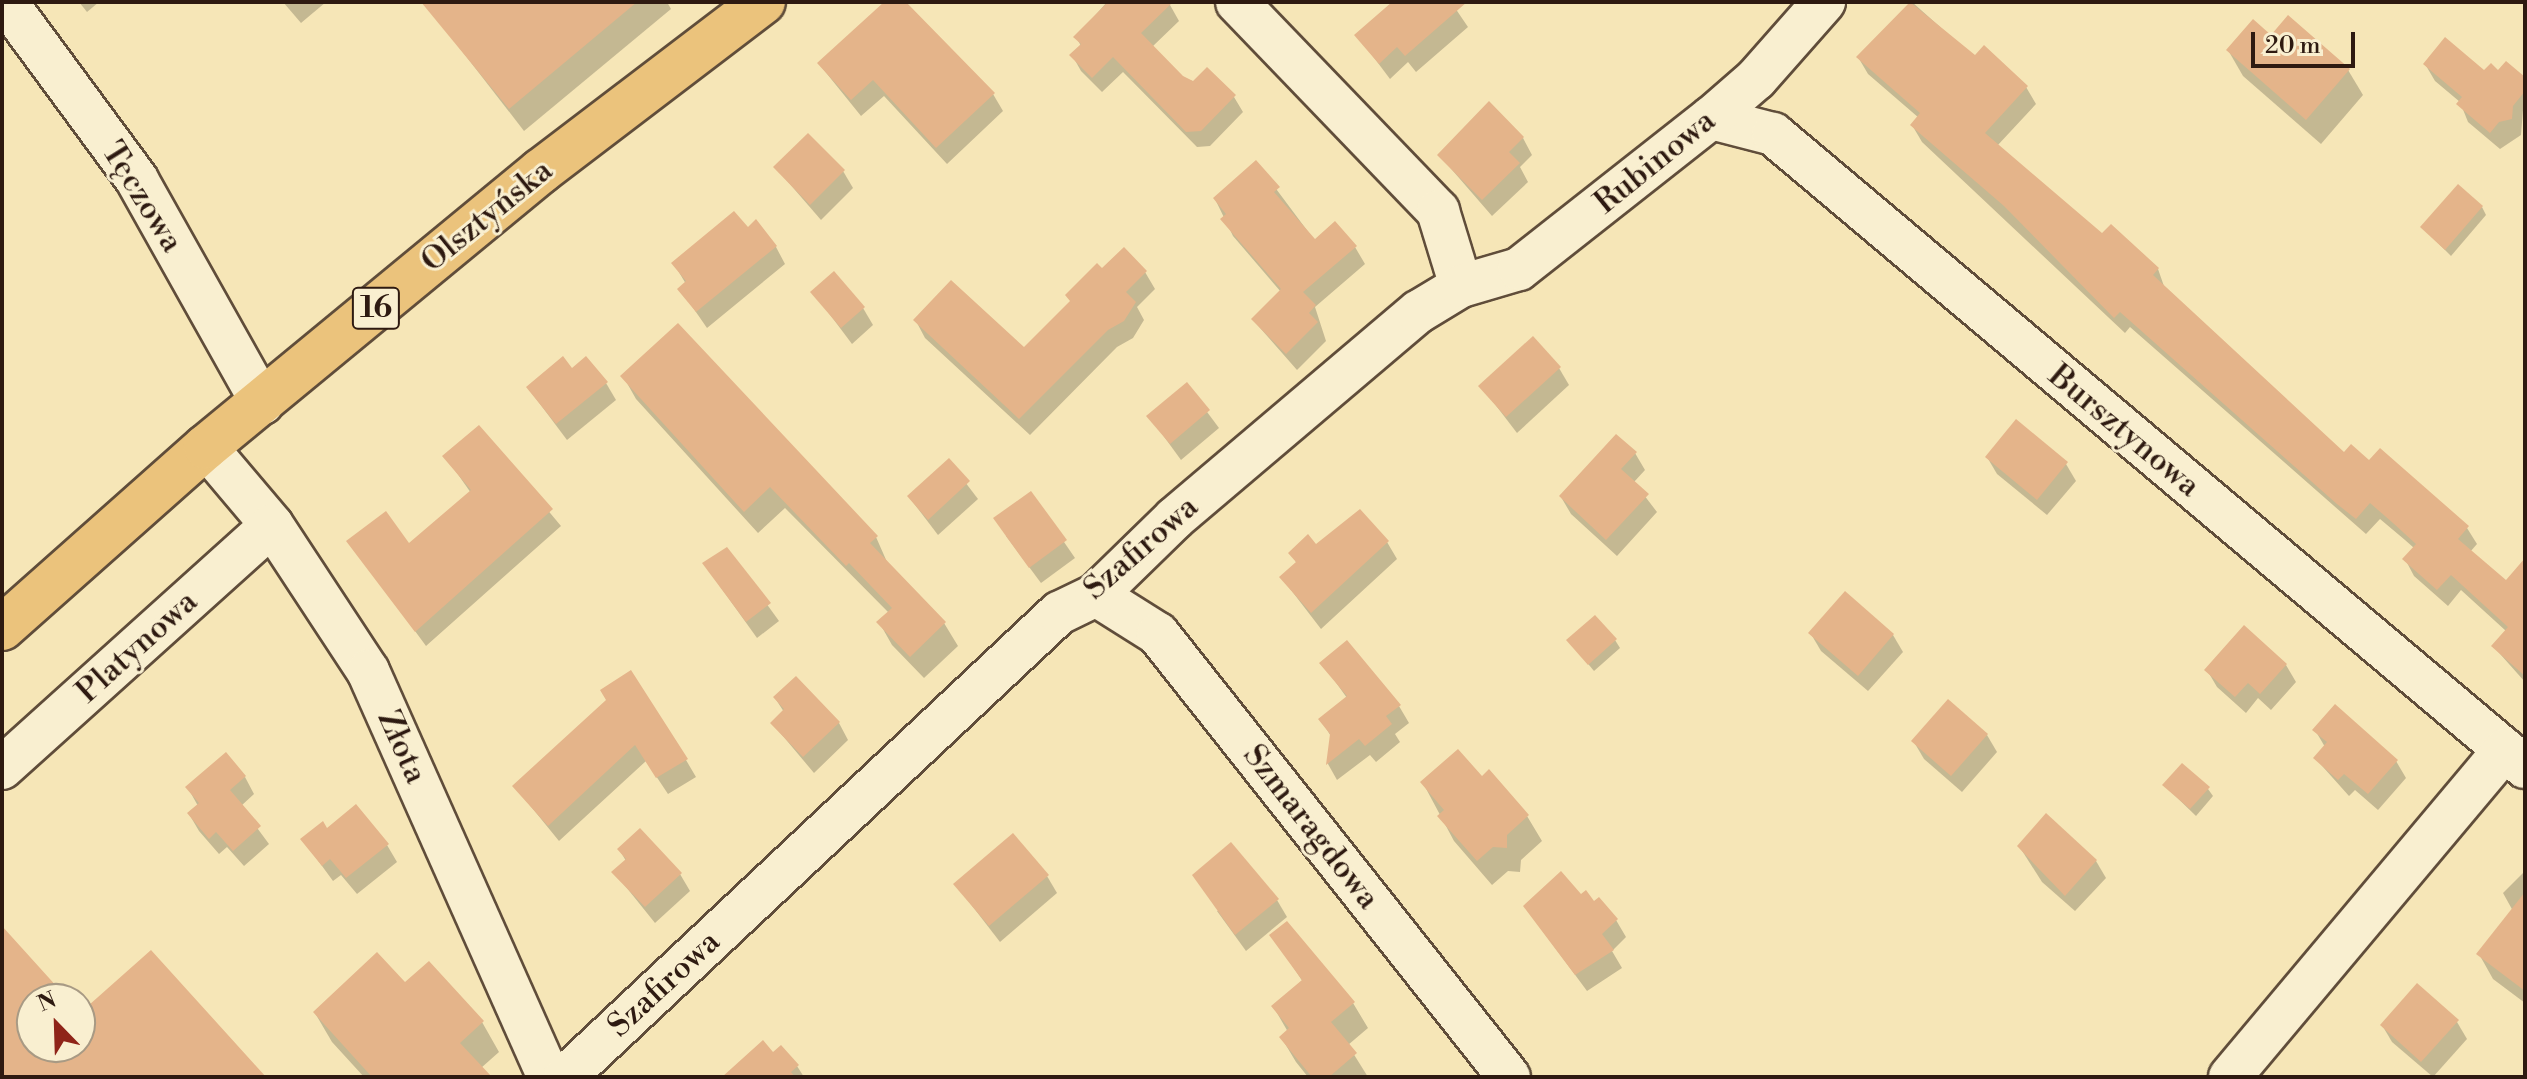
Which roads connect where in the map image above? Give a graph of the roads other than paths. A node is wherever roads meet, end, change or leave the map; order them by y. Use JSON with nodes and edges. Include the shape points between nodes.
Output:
{"nodes":[{"id":1,"x":763,"y":2,"type":"edge"},
{"id":2,"x":1237,"y":2,"type":"edge"},
{"id":3,"x":1824,"y":2,"type":"edge"},
{"id":4,"x":10,"y":19,"type":"edge"},
{"id":5,"x":1711,"y":118,"type":"junction"},
{"id":6,"x":1461,"y":286,"type":"junction"},
{"id":7,"x":262,"y":403,"type":"junction"},
{"id":8,"x":206,"y":447,"type":"junction"},
{"id":9,"x":272,"y":525,"type":"junction"},
{"id":10,"x":1096,"y":595,"type":"junction"},
{"id":11,"x":2,"y":628,"type":"edge"},
{"id":12,"x":2515,"y":758,"type":"edge"},
{"id":13,"x":2,"y":768,"type":"edge"},
{"id":14,"x":549,"y":1077,"type":"edge"},
{"id":15,"x":565,"y":1077,"type":"edge"},
{"id":16,"x":1509,"y":1077,"type":"edge"},
{"id":17,"x":2230,"y":1077,"type":"edge"}],
"edges":[{"from":1,"to":7,"type":"main road","name":"Olsztyńska","number":"16","via":[[541,171]]},
{"from":2,"to":6,"type":"street","via":[[1438,211]]},
{"from":3,"to":5,"type":"street","name":"Rubinowa","via":[[1756,79]]},
{"from":4,"to":7,"type":"street","name":"Tęczowa","via":[[137,180]]},
{"from":5,"to":6,"type":"street","name":"Rubinowa","via":[[1519,269]]},
{"from":5,"to":12,"type":"street","name":"Bursztynowa","via":[[1773,134]]},
{"from":6,"to":10,"type":"street","name":"Szafirowa","via":[[1418,312],[1314,400],[1175,518]]},
{"from":7,"to":8,"type":"main road","name":"Olsztyńska","number":"16"},
{"from":8,"to":9,"type":"street","name":"Złota"},
{"from":8,"to":11,"type":"main road","name":"Olsztyńska","number":"16"},
{"from":9,"to":13,"type":"street","name":"Platynowa"},
{"from":9,"to":14,"type":"street","name":"Złota","via":[[368,671]]},
{"from":10,"to":15,"type":"street","name":"Szafirowa","via":[[1059,613]]},
{"from":10,"to":16,"type":"street","name":"Szmaragdowa","via":[[1158,634]]},
{"from":12,"to":17,"type":"street"}]}
